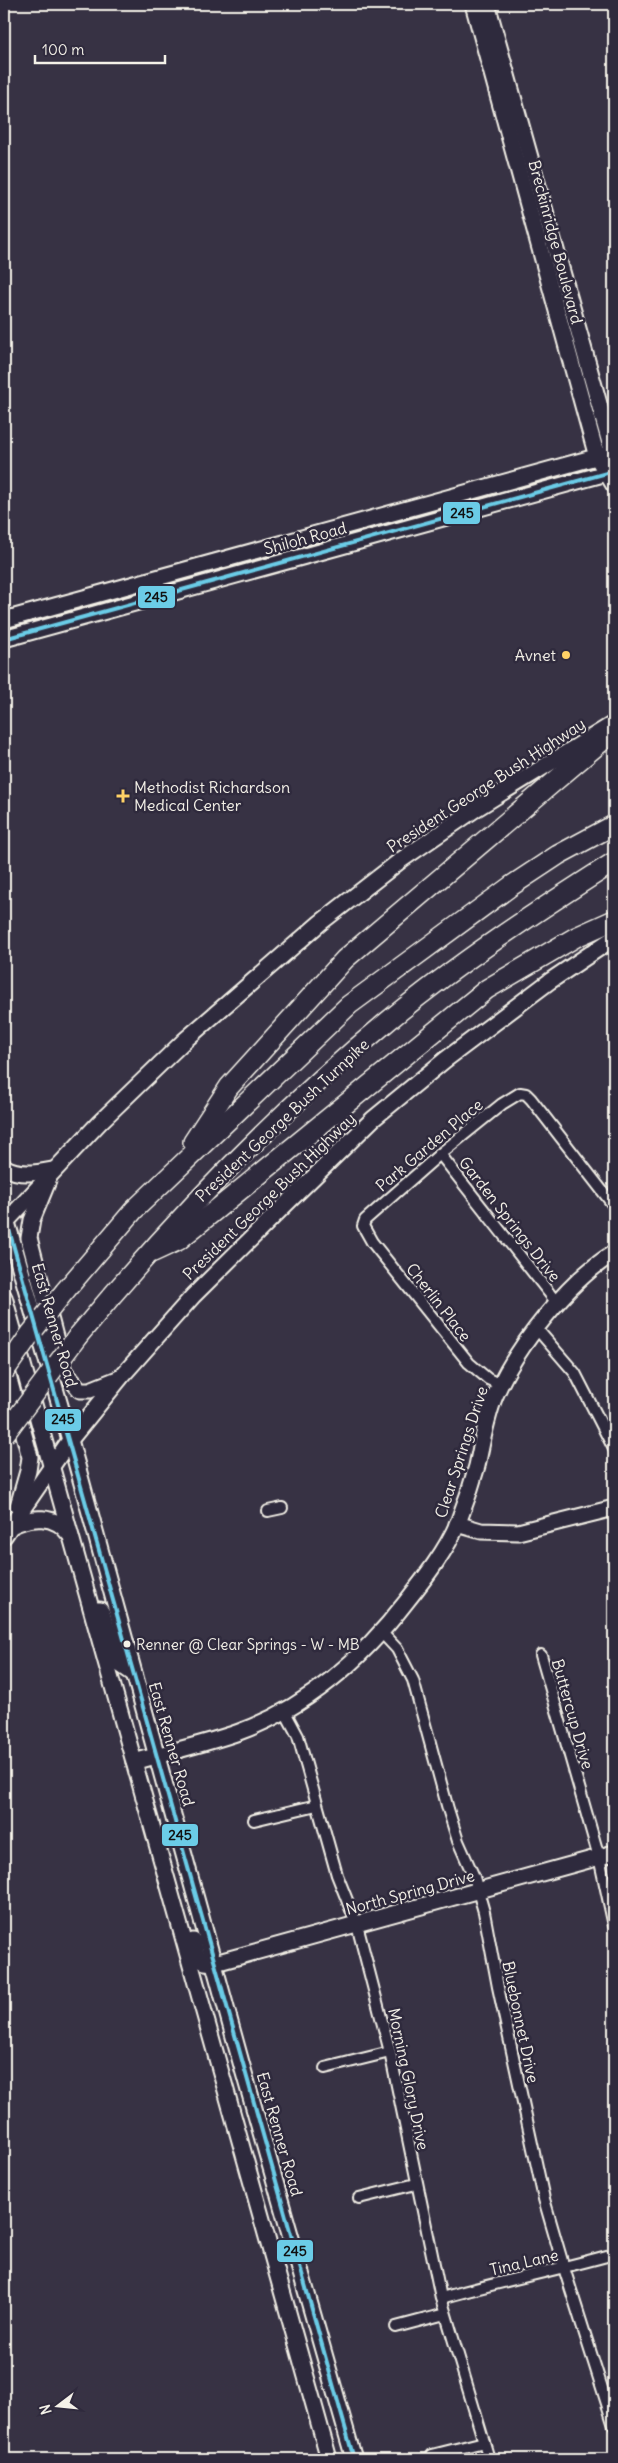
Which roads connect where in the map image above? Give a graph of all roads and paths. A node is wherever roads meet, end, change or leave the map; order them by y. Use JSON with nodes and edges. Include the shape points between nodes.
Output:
{"nodes":[{"id":1,"x":473,"y":4,"type":"edge"},
{"id":2,"x":487,"y":4,"type":"edge"},
{"id":3,"x":613,"y":454,"type":"edge"},
{"id":4,"x":597,"y":457,"type":"junction"},
{"id":5,"x":611,"y":476,"type":"edge"},
{"id":6,"x":210,"y":563,"type":"junction"},
{"id":7,"x":210,"y":582,"type":"junction"},
{"id":8,"x":4,"y":620,"type":"edge"},
{"id":9,"x":4,"y":639,"type":"edge"},
{"id":10,"x":614,"y":723,"type":"edge"},
{"id":11,"x":614,"y":731,"type":"edge"},
{"id":12,"x":614,"y":814,"type":"edge"},
{"id":13,"x":614,"y":825,"type":"edge"},
{"id":14,"x":558,"y":855,"type":"junction"},
{"id":15,"x":614,"y":862,"type":"edge"},
{"id":16,"x":614,"y":920,"type":"edge"},
{"id":17,"x":614,"y":938,"type":"edge"},
{"id":18,"x":440,"y":1154,"type":"junction"},
{"id":19,"x":4,"y":1167,"type":"edge"},
{"id":20,"x":177,"y":1167,"type":"junction"},
{"id":21,"x":52,"y":1170,"type":"junction"},
{"id":22,"x":614,"y":1206,"type":"edge"},
{"id":23,"x":5,"y":1219,"type":"edge"},
{"id":24,"x":363,"y":1226,"type":"joint"},
{"id":25,"x":614,"y":1253,"type":"edge"},
{"id":26,"x":146,"y":1256,"type":"junction"},
{"id":27,"x":4,"y":1297,"type":"edge"},
{"id":28,"x":557,"y":1303,"type":"junction"},
{"id":29,"x":537,"y":1329,"type":"junction"},
{"id":30,"x":31,"y":1332,"type":"junction"},
{"id":31,"x":4,"y":1361,"type":"edge"},
{"id":32,"x":4,"y":1372,"type":"edge"},
{"id":33,"x":122,"y":1377,"type":"junction"},
{"id":34,"x":501,"y":1385,"type":"junction"},
{"id":35,"x":4,"y":1436,"type":"edge"},
{"id":36,"x":70,"y":1440,"type":"junction"},
{"id":37,"x":614,"y":1449,"type":"edge"},
{"id":38,"x":51,"y":1467,"type":"junction"},
{"id":39,"x":282,"y":1508,"type":"dead end"},
{"id":40,"x":614,"y":1508,"type":"edge"},
{"id":41,"x":268,"y":1511,"type":"dead end"},
{"id":42,"x":457,"y":1524,"type":"junction"},
{"id":43,"x":7,"y":1531,"type":"edge"},
{"id":44,"x":70,"y":1536,"type":"junction"},
{"id":45,"x":91,"y":1610,"type":"junction"},
{"id":46,"x":382,"y":1633,"type":"junction"},
{"id":47,"x":540,"y":1655,"type":"dead end"},
{"id":48,"x":134,"y":1674,"type":"junction"},
{"id":49,"x":284,"y":1710,"type":"junction"},
{"id":50,"x":157,"y":1755,"type":"junction"},
{"id":51,"x":134,"y":1762,"type":"junction"},
{"id":52,"x":317,"y":1805,"type":"junction"},
{"id":53,"x":254,"y":1820,"type":"dead end"},
{"id":54,"x":614,"y":1853,"type":"edge"},
{"id":55,"x":599,"y":1858,"type":"junction"},
{"id":56,"x":478,"y":1892,"type":"junction"},
{"id":57,"x":176,"y":1913,"type":"junction"},
{"id":58,"x":357,"y":1925,"type":"junction"},
{"id":59,"x":614,"y":1926,"type":"edge"},
{"id":60,"x":215,"y":1963,"type":"junction"},
{"id":61,"x":197,"y":1988,"type":"junction"},
{"id":62,"x":390,"y":2052,"type":"junction"},
{"id":63,"x":242,"y":2066,"type":"junction"},
{"id":64,"x":324,"y":2068,"type":"dead end"},
{"id":65,"x":220,"y":2073,"type":"junction"},
{"id":66,"x":416,"y":2184,"type":"junction"},
{"id":67,"x":359,"y":2198,"type":"dead end"},
{"id":68,"x":614,"y":2254,"type":"edge"},
{"id":69,"x":564,"y":2268,"type":"junction"},
{"id":70,"x":440,"y":2298,"type":"junction"},
{"id":71,"x":445,"y":2314,"type":"junction"},
{"id":72,"x":396,"y":2327,"type":"dead end"},
{"id":73,"x":334,"y":2388,"type":"junction"},
{"id":74,"x":310,"y":2395,"type":"junction"},
{"id":75,"x":614,"y":2426,"type":"edge"},
{"id":76,"x":484,"y":2442,"type":"junction"},
{"id":77,"x":432,"y":2455,"type":"dead end"},
{"id":78,"x":329,"y":2459,"type":"edge"},
{"id":79,"x":354,"y":2459,"type":"edge"},
{"id":80,"x":489,"y":2459,"type":"edge"}],
"edges":[{"from":1,"to":4,"type":"main road","name":"Breckinridge Boulevard"},
{"from":2,"to":3,"type":"main road","name":"Breckinridge Boulevard"},
{"from":3,"to":4,"type":"main road","name":"Shiloh Road"},
{"from":4,"to":5,"type":"main road","name":"Breckinridge Boulevard"},
{"from":4,"to":6,"type":"main road","name":"Shiloh Road"},
{"from":5,"to":7,"type":"main road","name":"Shiloh Road"},
{"from":6,"to":7,"type":"main road"},
{"from":6,"to":8,"type":"main road","name":"Shiloh Road"},
{"from":7,"to":9,"type":"main road","name":"Shiloh Road"},
{"from":10,"to":21,"type":"main road","name":"President George Bush Highway","via":[[468,814],[401,860],[320,923],[184,1041]]},
{"from":11,"to":20,"type":"highway","via":[[346,959],[229,1087]]},
{"from":12,"to":14,"type":"highway"},
{"from":13,"to":14,"type":"highway"},
{"from":14,"to":20,"type":"highway","via":[[349,1005]]},
{"from":15,"to":26,"type":"highway","name":"President George Bush Turnpike","via":[[467,961],[376,1031],[248,1149]]},
{"from":16,"to":26,"type":"highway","via":[[576,937],[487,989],[179,1240]]},
{"from":17,"to":33,"type":"main road","name":"President George Bush Highway","via":[[550,981],[373,1119],[193,1296]]},
{"from":18,"to":22,"type":"street","name":"Park Garden Place","via":[[502,1104],[520,1093],[526,1094]]},
{"from":18,"to":24,"type":"street","name":"Park Garden Place","via":[[369,1215]]},
{"from":18,"to":28,"type":"street","name":"Garden Springs Drive"},
{"from":19,"to":21,"type":"main road","via":[[31,1174]]},
{"from":20,"to":30,"type":"highway","bridge":true,"via":[[134,1210]]},
{"from":21,"to":23,"type":"main road","name":"President George Bush Highway"},
{"from":21,"to":33,"type":"main road","via":[[32,1220],[29,1238],[64,1371],[80,1390],[90,1390]]},
{"from":23,"to":36,"type":"main road","name":"East Renner Road"},
{"from":24,"to":34,"type":"street","name":"Cherlin Place","via":[[372,1242],[460,1352],[488,1379]]},
{"from":25,"to":28,"type":"main road","name":"Clear Springs Drive","via":[[571,1286]]},
{"from":26,"to":35,"type":"highway","name":"President George Bush Turnpike","bridge":true,"via":[[78,1336]]},
{"from":27,"to":38,"type":"main road"},
{"from":28,"to":29,"type":"main road","name":"Clear Springs Drive"},
{"from":29,"to":34,"type":"main road","name":"Clear Springs Drive"},
{"from":29,"to":37,"type":"street","via":[[575,1373]]},
{"from":30,"to":31,"type":"highway","bridge":true},
{"from":30,"to":32,"type":"highway","bridge":true},
{"from":31,"to":43,"type":"main road","via":[[30,1457],[22,1494]]},
{"from":33,"to":36,"type":"main road","name":"President George Bush Highway"},
{"from":34,"to":42,"type":"main road","name":"Clear Springs Drive"},
{"from":36,"to":38,"type":"main road","name":"President George Bush Highway"},
{"from":36,"to":48,"type":"main road","name":"East Renner Road"},
{"from":38,"to":43,"type":"main road","name":"President George Bush Highway"},
{"from":38,"to":44,"type":"main road"},
{"from":39,"to":41,"type":"street"},
{"from":40,"to":42,"type":"main road","via":[[518,1532],[481,1531]]},
{"from":42,"to":46,"type":"main road","name":"Clear Springs Drive","via":[[423,1580]]},
{"from":43,"to":44,"type":"main road","via":[[23,1520],[37,1518],[63,1526]]},
{"from":44,"to":45,"type":"main road"},
{"from":45,"to":48,"type":"main road","via":[[100,1610],[118,1663]]},
{"from":45,"to":51,"type":"main road"},
{"from":46,"to":49,"type":"main road","name":"Clear Springs Drive","via":[[336,1678]]},
{"from":46,"to":56,"type":"street","name":"Bluebonnet Drive","via":[[398,1649],[413,1680],[448,1809]]},
{"from":47,"to":55,"type":"street","name":"Buttercup Drive"},
{"from":48,"to":50,"type":"main road","name":"East Renner Road"},
{"from":49,"to":50,"type":"main road","name":"Clear Springs Drive","via":[[239,1732]]},
{"from":49,"to":52,"type":"street","name":"Morning Glory Drive","via":[[298,1736]]},
{"from":50,"to":51,"type":"main road","name":"Clear Springs Drive"},
{"from":50,"to":60,"type":"main road","name":"East Renner Road"},
{"from":51,"to":57,"type":"main road"},
{"from":52,"to":53,"type":"street"},
{"from":52,"to":58,"type":"street","name":"Morning Glory Drive","via":[[337,1875]]},
{"from":54,"to":55,"type":"main road","name":"North Spring Drive"},
{"from":55,"to":56,"type":"main road","name":"North Spring Drive"},
{"from":55,"to":59,"type":"street","name":"Buttercup Drive"},
{"from":56,"to":58,"type":"main road","name":"North Spring Drive"},
{"from":56,"to":69,"type":"street","name":"Bluebonnet Drive","via":[[535,2161]]},
{"from":57,"to":60,"type":"main road","via":[[189,1927],[197,1958]]},
{"from":57,"to":61,"type":"main road"},
{"from":58,"to":60,"type":"main road","name":"North Spring Drive"},
{"from":58,"to":62,"type":"street","name":"Morning Glory Drive"},
{"from":60,"to":61,"type":"main road"},
{"from":60,"to":63,"type":"main road","name":"East Renner Road"},
{"from":61,"to":65,"type":"main road"},
{"from":62,"to":64,"type":"street"},
{"from":62,"to":66,"type":"street","name":"Morning Glory Drive"},
{"from":63,"to":65,"type":"main road"},
{"from":63,"to":73,"type":"main road","name":"East Renner Road"},
{"from":65,"to":74,"type":"main road"},
{"from":66,"to":67,"type":"street"},
{"from":66,"to":70,"type":"street","name":"Morning Glory Drive"},
{"from":68,"to":69,"type":"street","name":"Tina Lane"},
{"from":69,"to":70,"type":"street","name":"Tina Lane"},
{"from":69,"to":75,"type":"street","name":"Bluebonnet Drive"},
{"from":70,"to":71,"type":"street","name":"Morning Glory Drive"},
{"from":71,"to":72,"type":"street"},
{"from":71,"to":76,"type":"street","name":"Morning Glory Drive"},
{"from":73,"to":74,"type":"main road"},
{"from":73,"to":79,"type":"main road","name":"East Renner Road"},
{"from":74,"to":78,"type":"main road"},
{"from":76,"to":77,"type":"street"},
{"from":76,"to":80,"type":"street","name":"Morning Glory Drive"}]}
